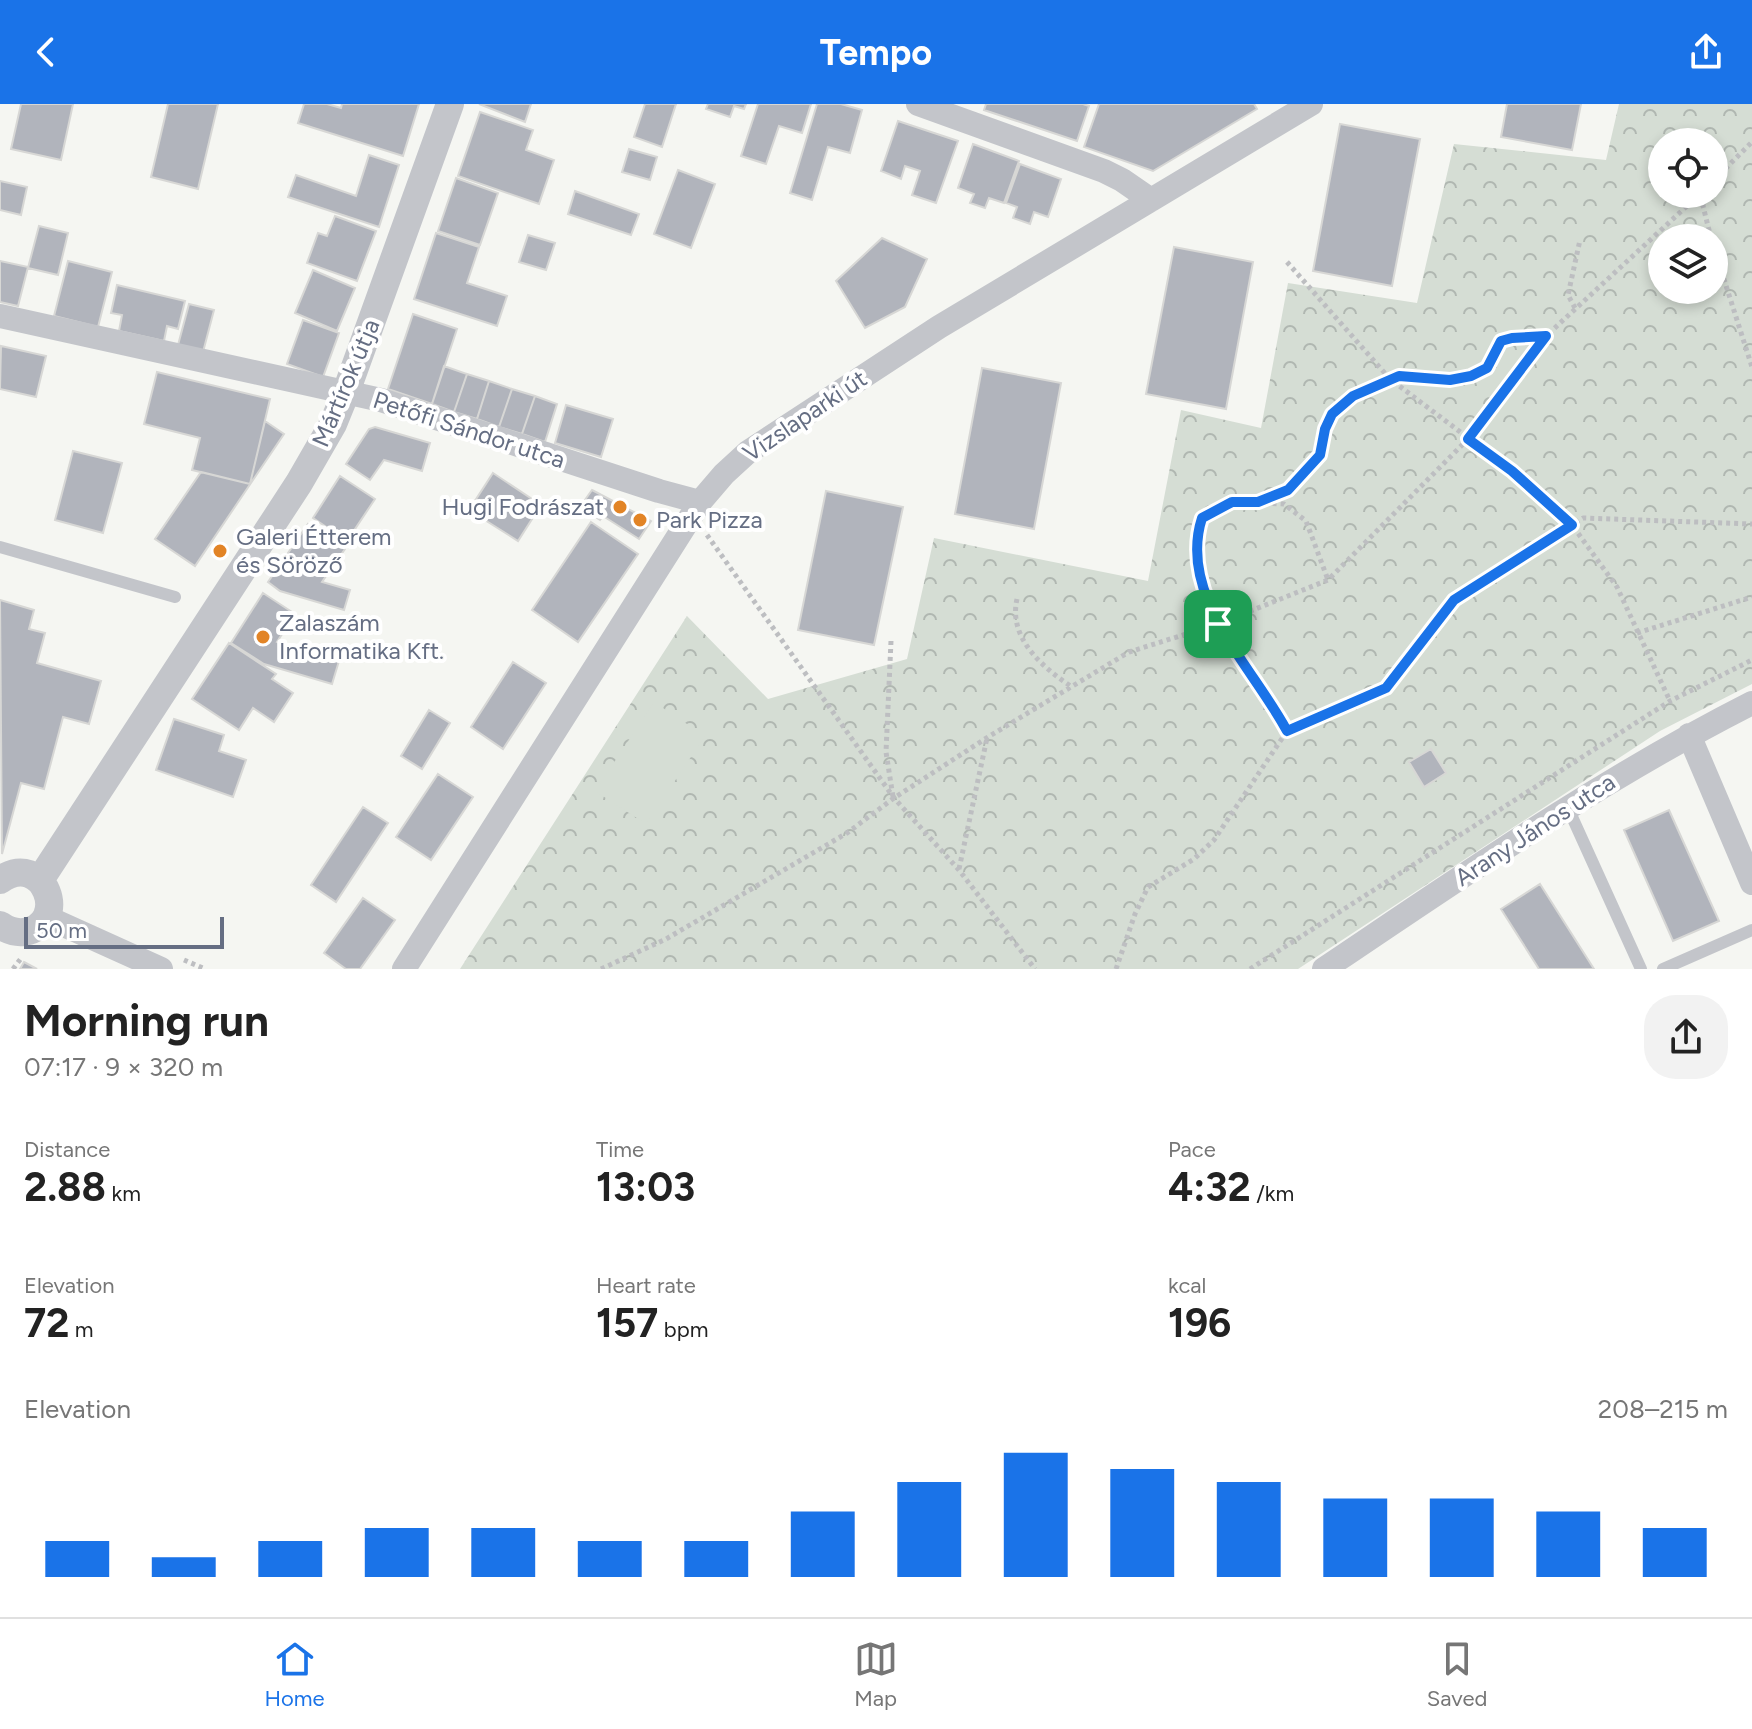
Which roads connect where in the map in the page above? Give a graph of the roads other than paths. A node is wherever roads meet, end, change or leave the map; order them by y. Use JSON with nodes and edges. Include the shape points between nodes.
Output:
{"nodes":[{"id":1,"x":450,"y":104,"type":"edge"},
{"id":2,"x":918,"y":104,"type":"edge"},
{"id":3,"x":1311,"y":104,"type":"edge"},
{"id":4,"x":1151,"y":200,"type":"junction"},
{"id":5,"x":0,"y":316,"type":"edge"},
{"id":6,"x":346,"y":392,"type":"junction"},
{"id":7,"x":696,"y":508,"type":"junction"},
{"id":8,"x":0,"y":547,"type":"edge"},
{"id":9,"x":175,"y":597,"type":"dead end"},
{"id":10,"x":1752,"y":703,"type":"edge"},
{"id":11,"x":1689,"y":735,"type":"junction"},
{"id":12,"x":1568,"y":808,"type":"junction"},
{"id":13,"x":0,"y":880,"type":"edge"},
{"id":14,"x":40,"y":880,"type":"junction"},
{"id":15,"x":1752,"y":883,"type":"edge"},
{"id":16,"x":46,"y":917,"type":"junction"},
{"id":17,"x":2,"y":930,"type":"edge"},
{"id":18,"x":1752,"y":930,"type":"edge"},
{"id":19,"x":161,"y":969,"type":"edge"},
{"id":20,"x":404,"y":969,"type":"edge"},
{"id":21,"x":1324,"y":969,"type":"edge"},
{"id":22,"x":1641,"y":969,"type":"edge"},
{"id":23,"x":1663,"y":969,"type":"edge"}],
"edges":[{"from":1,"to":6,"type":"street","name":"Mártírok útja"},
{"from":2,"to":4,"type":"street","via":[[1104,171]]},
{"from":3,"to":4,"type":"street","name":"Vizslaparki út"},
{"from":4,"to":7,"type":"street","name":"Vizslaparki út","via":[[939,327],[748,452]]},
{"from":5,"to":6,"type":"street","name":"Petőfi Sándor utca"},
{"from":6,"to":7,"type":"street","name":"Petőfi Sándor utca","via":[[659,491]]},
{"from":6,"to":14,"type":"street","name":"Mártírok útja","via":[[299,483]]},
{"from":7,"to":20,"type":"street","name":"Vizslaparki út"},
{"from":8,"to":9,"type":"lane"},
{"from":10,"to":11,"type":"street","name":"Arany János utca"},
{"from":11,"to":12,"type":"street","name":"Arany János utca"},
{"from":11,"to":15,"type":"street"},
{"from":12,"to":21,"type":"street","name":"Arany János utca"},
{"from":12,"to":22,"type":"lane"},
{"from":13,"to":14,"type":"street","via":[[18,872]]},
{"from":14,"to":16,"type":"street","via":[[49,898]]},
{"from":16,"to":17,"type":"street","via":[[31,930]]},
{"from":16,"to":19,"type":"street"},
{"from":18,"to":23,"type":"lane"}]}
